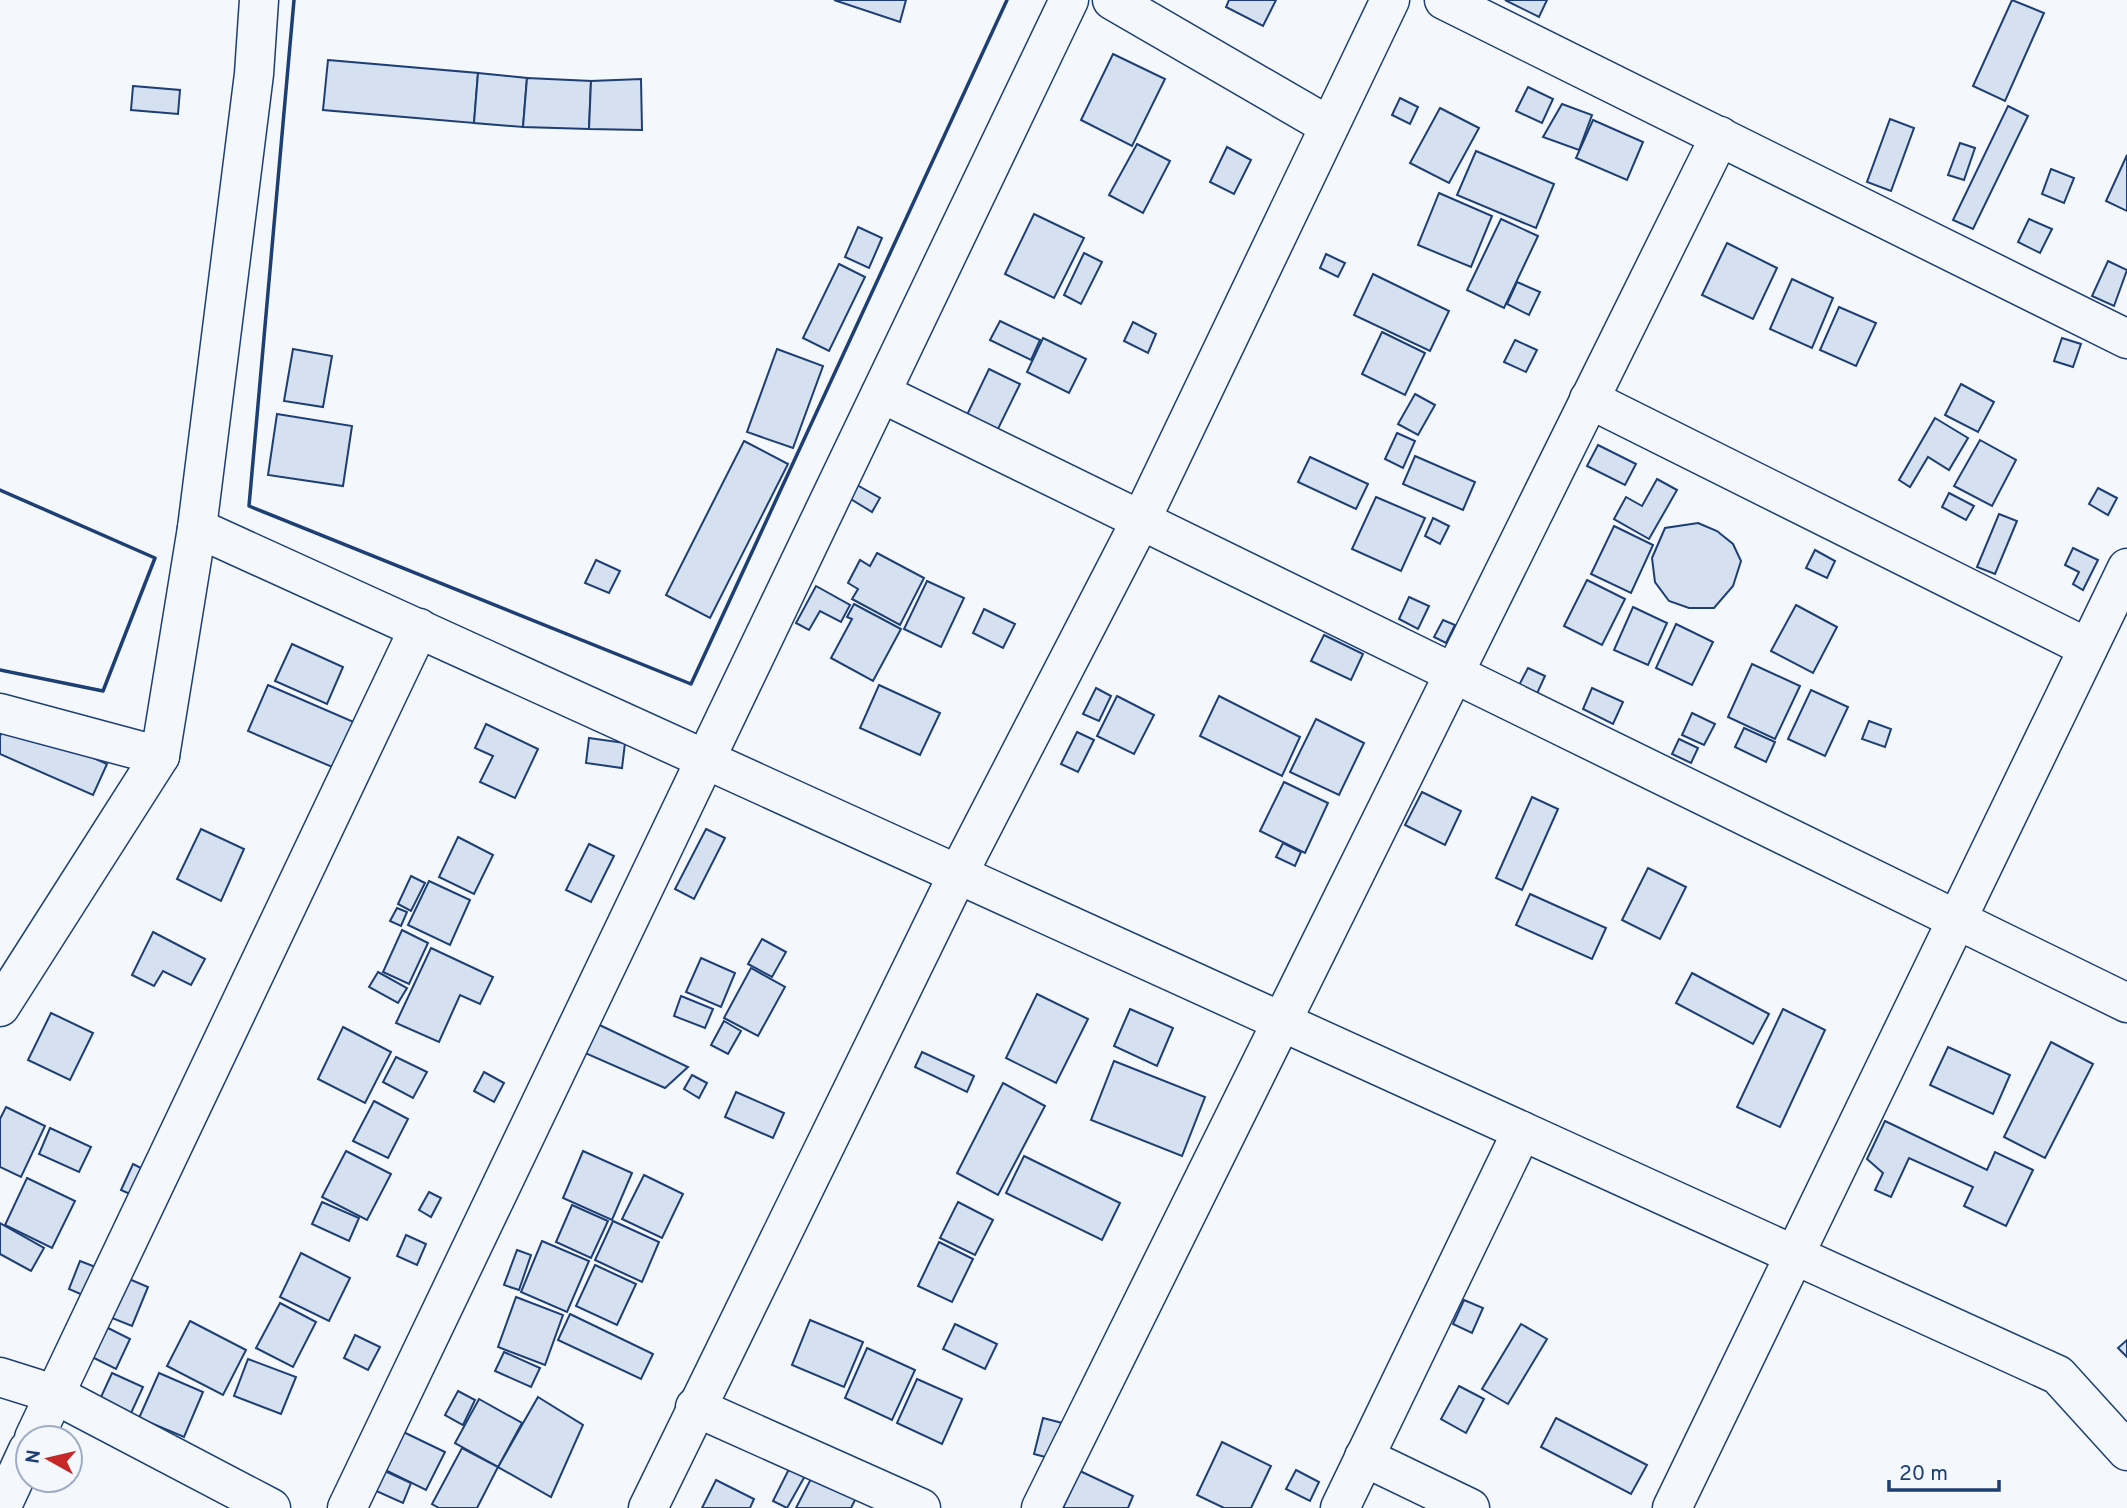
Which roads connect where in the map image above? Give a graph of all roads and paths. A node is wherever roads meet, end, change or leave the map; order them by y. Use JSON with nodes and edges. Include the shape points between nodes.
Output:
{"nodes":[{"id":1,"x":259,"y":0,"type":"edge"},
{"id":2,"x":1069,"y":0,"type":"edge"},
{"id":3,"x":1112,"y":0,"type":"edge"},
{"id":4,"x":1390,"y":0,"type":"edge"},
{"id":5,"x":1444,"y":0,"type":"edge"},
{"id":6,"x":1329,"y":127,"type":"junction"},
{"id":7,"x":1720,"y":136,"type":"junction"},
{"id":8,"x":2127,"y":339,"type":"edge"},
{"id":9,"x":881,"y":393,"type":"junction"},
{"id":10,"x":1589,"y":399,"type":"junction"},
{"id":11,"x":1141,"y":520,"type":"junction"},
{"id":12,"x":197,"y":528,"type":"junction"},
{"id":13,"x":2127,"y":568,"type":"edge"},
{"id":14,"x":419,"y":628,"type":"junction"},
{"id":15,"x":2088,"y":648,"type":"junction"},
{"id":16,"x":1454,"y":674,"type":"junction"},
{"id":17,"x":0,"y":713,"type":"edge"},
{"id":18,"x":160,"y":756,"type":"junction"},
{"id":19,"x":706,"y":760,"type":"junction"},
{"id":20,"x":958,"y":874,"type":"junction"},
{"id":21,"x":1956,"y":920,"type":"junction"},
{"id":22,"x":2127,"y":1003,"type":"edge"},
{"id":23,"x":0,"y":1007,"type":"edge"},
{"id":24,"x":1282,"y":1021,"type":"junction"},
{"id":25,"x":1522,"y":1131,"type":"junction"},
{"id":26,"x":1794,"y":1254,"type":"junction"},
{"id":27,"x":0,"y":1377,"type":"edge"},
{"id":28,"x":54,"y":1394,"type":"junction"},
{"id":29,"x":695,"y":1407,"type":"junction"},
{"id":30,"x":40,"y":1424,"type":"edge"},
{"id":31,"x":2127,"y":1451,"type":"edge"},
{"id":32,"x":1364,"y":1457,"type":"junction"},
{"id":33,"x":14,"y":1480,"type":"edge"},
{"id":34,"x":1,"y":1508,"type":"edge"},
{"id":35,"x":271,"y":1508,"type":"edge"},
{"id":36,"x":347,"y":1508,"type":"edge"},
{"id":37,"x":648,"y":1508,"type":"edge"},
{"id":38,"x":920,"y":1508,"type":"edge"},
{"id":39,"x":1041,"y":1508,"type":"edge"},
{"id":40,"x":1340,"y":1508,"type":"edge"},
{"id":41,"x":1470,"y":1508,"type":"edge"},
{"id":42,"x":1672,"y":1508,"type":"edge"}],
"edges":[{"from":1,"to":12,"type":"street","via":[[254,74]]},
{"from":2,"to":9,"type":"street"},
{"from":3,"to":6,"type":"street"},
{"from":4,"to":6,"type":"street"},
{"from":5,"to":7,"type":"street"},
{"from":6,"to":11,"type":"street"},
{"from":7,"to":8,"type":"street"},
{"from":7,"to":10,"type":"street"},
{"from":9,"to":11,"type":"street"},
{"from":9,"to":19,"type":"street"},
{"from":10,"to":15,"type":"street"},
{"from":10,"to":16,"type":"street"},
{"from":11,"to":16,"type":"street"},
{"from":11,"to":20,"type":"street"},
{"from":12,"to":14,"type":"street"},
{"from":12,"to":18,"type":"street"},
{"from":13,"to":15,"type":"street"},
{"from":14,"to":19,"type":"street"},
{"from":14,"to":28,"type":"street"},
{"from":15,"to":21,"type":"street"},
{"from":16,"to":21,"type":"street"},
{"from":16,"to":24,"type":"street"},
{"from":17,"to":18,"type":"street"},
{"from":18,"to":23,"type":"street"},
{"from":19,"to":20,"type":"street"},
{"from":19,"to":36,"type":"street"},
{"from":20,"to":24,"type":"street"},
{"from":20,"to":29,"type":"street"},
{"from":21,"to":22,"type":"street"},
{"from":21,"to":26,"type":"street"},
{"from":24,"to":25,"type":"street"},
{"from":24,"to":39,"type":"street"},
{"from":25,"to":26,"type":"street"},
{"from":25,"to":32,"type":"street"},
{"from":26,"to":31,"type":"street","via":[[2058,1375]]},
{"from":26,"to":42,"type":"street"},
{"from":27,"to":28,"type":"street"},
{"from":28,"to":30,"type":"street"},
{"from":28,"to":35,"type":"street"},
{"from":29,"to":37,"type":"street"},
{"from":29,"to":38,"type":"street"},
{"from":32,"to":40,"type":"street"},
{"from":32,"to":41,"type":"street"},
{"from":33,"to":34,"type":"street"}]}
